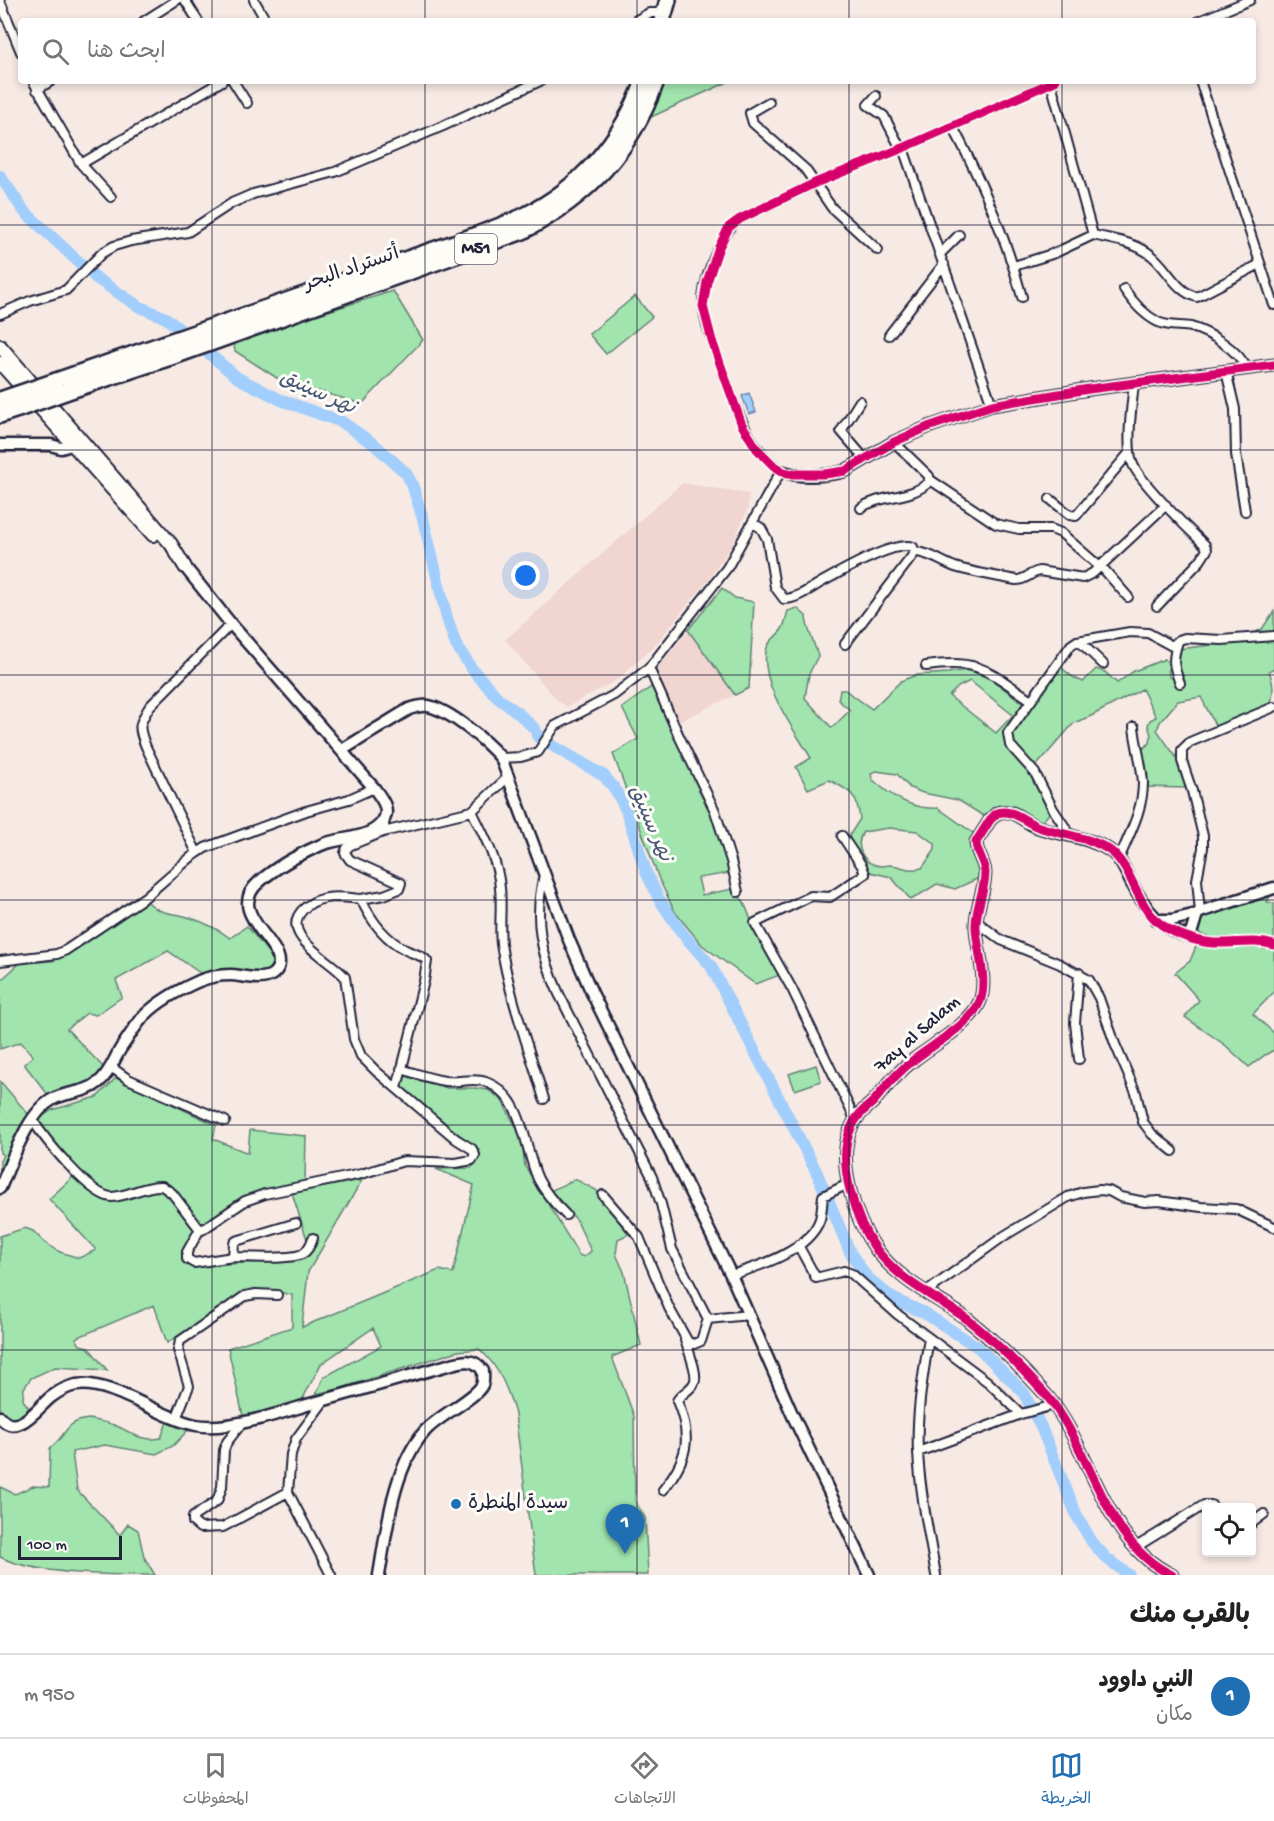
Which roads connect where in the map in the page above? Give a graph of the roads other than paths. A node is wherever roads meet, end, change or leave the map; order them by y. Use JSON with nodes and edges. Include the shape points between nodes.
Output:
{"nodes":[{"id":1,"x":177,"y":0,"type":"edge"},
{"id":2,"x":185,"y":0,"type":"edge"},
{"id":3,"x":254,"y":0,"type":"edge"},
{"id":4,"x":678,"y":0,"type":"edge"},
{"id":5,"x":1250,"y":0,"type":"edge"},
{"id":6,"x":0,"y":1,"type":"edge"},
{"id":7,"x":665,"y":11,"type":"edge"},
{"id":8,"x":149,"y":18,"type":"edge"},
{"id":9,"x":196,"y":18,"type":"edge"},
{"id":10,"x":264,"y":18,"type":"edge"},
{"id":11,"x":640,"y":18,"type":"edge"},
{"id":12,"x":1206,"y":18,"type":"edge"},
{"id":13,"x":18,"y":45,"type":"edge"},
{"id":14,"x":34,"y":84,"type":"edge"},
{"id":15,"x":46,"y":84,"type":"edge"},
{"id":16,"x":217,"y":84,"type":"edge"},
{"id":17,"x":235,"y":84,"type":"edge"},
{"id":18,"x":534,"y":84,"type":"edge"},
{"id":19,"x":643,"y":84,"type":"edge"},
{"id":20,"x":655,"y":84,"type":"edge"},
{"id":21,"x":1049,"y":84,"type":"edge"},
{"id":22,"x":1054,"y":84,"type":"edge"},
{"id":23,"x":1201,"y":84,"type":"edge"},
{"id":24,"x":37,"y":90,"type":"junction"},
{"id":25,"x":876,"y":96,"type":"dead end"},
{"id":26,"x":769,"y":102,"type":"dead end"},
{"id":27,"x":247,"y":103,"type":"dead end"},
{"id":28,"x":953,"y":127,"type":"junction"},
{"id":29,"x":902,"y":149,"type":"junction"},
{"id":30,"x":81,"y":164,"type":"junction"},
{"id":31,"x":815,"y":183,"type":"junction"},
{"id":32,"x":111,"y":197,"type":"dead end"},
{"id":33,"x":959,"y":235,"type":"dead end"},
{"id":34,"x":1093,"y":236,"type":"junction"},
{"id":35,"x":878,"y":250,"type":"dead end"},
{"id":36,"x":940,"y":254,"type":"junction"},
{"id":37,"x":944,"y":264,"type":"junction"},
{"id":38,"x":1260,"y":264,"type":"junction"},
{"id":39,"x":1014,"y":266,"type":"junction"},
{"id":40,"x":1124,"y":290,"type":"dead end"},
{"id":41,"x":1022,"y":297,"type":"dead end"},
{"id":42,"x":1274,"y":305,"type":"edge"},
{"id":43,"x":0,"y":314,"type":"edge"},
{"id":44,"x":228,"y":328,"type":"junction"},
{"id":45,"x":889,"y":335,"type":"dead end"},
{"id":46,"x":0,"y":346,"type":"edge"},
{"id":47,"x":0,"y":363,"type":"edge"},
{"id":48,"x":1274,"y":365,"type":"edge"},
{"id":49,"x":1246,"y":368,"type":"junction"},
{"id":50,"x":1226,"y":371,"type":"junction"},
{"id":51,"x":1134,"y":383,"type":"junction"},
{"id":52,"x":860,"y":401,"type":"dead end"},
{"id":53,"x":10,"y":402,"type":"edge"},
{"id":54,"x":992,"y":405,"type":"junction"},
{"id":55,"x":0,"y":415,"type":"edge"},
{"id":56,"x":64,"y":429,"type":"junction"},
{"id":57,"x":74,"y":441,"type":"junction"},
{"id":58,"x":894,"y":442,"type":"junction"},
{"id":59,"x":0,"y":445,"type":"edge"},
{"id":60,"x":51,"y":445,"type":"junction"},
{"id":61,"x":1130,"y":452,"type":"junction"},
{"id":62,"x":865,"y":459,"type":"junction"},
{"id":63,"x":781,"y":471,"type":"junction"},
{"id":64,"x":929,"y":479,"type":"junction"},
{"id":65,"x":1050,"y":499,"type":"dead end"},
{"id":66,"x":1166,"y":505,"type":"junction"},
{"id":67,"x":861,"y":508,"type":"dead end"},
{"id":68,"x":1245,"y":511,"type":"dead end"},
{"id":69,"x":753,"y":523,"type":"junction"},
{"id":70,"x":915,"y":552,"type":"junction"},
{"id":71,"x":185,"y":567,"type":"joint"},
{"id":72,"x":1100,"y":567,"type":"junction"},
{"id":73,"x":1128,"y":597,"type":"dead end"},
{"id":74,"x":1157,"y":606,"type":"dead end"},
{"id":75,"x":231,"y":624,"type":"junction"},
{"id":76,"x":1274,"y":636,"type":"edge"},
{"id":77,"x":1179,"y":640,"type":"junction"},
{"id":78,"x":1079,"y":641,"type":"junction"},
{"id":79,"x":845,"y":644,"type":"dead end"},
{"id":80,"x":1102,"y":664,"type":"dead end"},
{"id":81,"x":926,"y":666,"type":"dead end"},
{"id":82,"x":649,"y":668,"type":"junction"},
{"id":83,"x":1180,"y":682,"type":"dead end"},
{"id":84,"x":1031,"y":700,"type":"junction"},
{"id":85,"x":1274,"y":707,"type":"edge"},
{"id":86,"x":1134,"y":727,"type":"dead end"},
{"id":87,"x":342,"y":750,"type":"junction"},
{"id":88,"x":501,"y":758,"type":"junction"},
{"id":89,"x":509,"y":776,"type":"junction"},
{"id":90,"x":375,"y":788,"type":"junction"},
{"id":91,"x":472,"y":811,"type":"junction"},
{"id":92,"x":385,"y":819,"type":"junction"},
{"id":93,"x":383,"y":832,"type":"junction"},
{"id":94,"x":842,"y":836,"type":"dead end"},
{"id":95,"x":1071,"y":836,"type":"junction"},
{"id":96,"x":197,"y":853,"type":"junction"},
{"id":97,"x":1119,"y":860,"type":"junction"},
{"id":98,"x":544,"y":873,"type":"junction"},
{"id":99,"x":1274,"y":888,"type":"edge"},
{"id":100,"x":738,"y":892,"type":"dead end"},
{"id":101,"x":361,"y":899,"type":"junction"},
{"id":102,"x":1198,"y":913,"type":"junction"},
{"id":103,"x":1156,"y":920,"type":"junction"},
{"id":104,"x":976,"y":921,"type":"junction"},
{"id":105,"x":1190,"y":938,"type":"junction"},
{"id":106,"x":1274,"y":945,"type":"edge"},
{"id":107,"x":0,"y":961,"type":"edge"},
{"id":108,"x":1079,"y":973,"type":"junction"},
{"id":109,"x":1079,"y":1059,"type":"dead end"},
{"id":110,"x":111,"y":1067,"type":"junction"},
{"id":111,"x":401,"y":1069,"type":"junction"},
{"id":112,"x":397,"y":1088,"type":"junction"},
{"id":113,"x":544,"y":1099,"type":"dead end"},
{"id":114,"x":32,"y":1119,"type":"junction"},
{"id":115,"x":855,"y":1119,"type":"junction"},
{"id":116,"x":225,"y":1121,"type":"dead end"},
{"id":117,"x":1173,"y":1151,"type":"dead end"},
{"id":118,"x":843,"y":1186,"type":"junction"},
{"id":119,"x":0,"y":1188,"type":"edge"},
{"id":120,"x":603,"y":1195,"type":"dead end"},
{"id":121,"x":566,"y":1215,"type":"dead end"},
{"id":122,"x":296,"y":1223,"type":"dead end"},
{"id":123,"x":1274,"y":1227,"type":"edge"},
{"id":124,"x":200,"y":1229,"type":"junction"},
{"id":125,"x":313,"y":1238,"type":"dead end"},
{"id":126,"x":798,"y":1245,"type":"junction"},
{"id":127,"x":233,"y":1257,"type":"junction"},
{"id":128,"x":731,"y":1275,"type":"junction"},
{"id":129,"x":925,"y":1293,"type":"junction"},
{"id":130,"x":277,"y":1295,"type":"dead end"},
{"id":131,"x":749,"y":1315,"type":"junction"},
{"id":132,"x":708,"y":1319,"type":"junction"},
{"id":133,"x":929,"y":1338,"type":"junction"},
{"id":134,"x":685,"y":1339,"type":"junction"},
{"id":135,"x":324,"y":1401,"type":"junction"},
{"id":136,"x":1050,"y":1406,"type":"junction"},
{"id":137,"x":1024,"y":1414,"type":"junction"},
{"id":138,"x":0,"y":1417,"type":"edge"},
{"id":139,"x":176,"y":1419,"type":"junction"},
{"id":140,"x":242,"y":1423,"type":"junction"},
{"id":141,"x":918,"y":1452,"type":"junction"},
{"id":142,"x":663,"y":1490,"type":"dead end"},
{"id":143,"x":288,"y":1492,"type":"junction"},
{"id":144,"x":1202,"y":1506,"type":"edge"},
{"id":145,"x":1264,"y":1514,"type":"dead end"},
{"id":146,"x":1256,"y":1520,"type":"edge"},
{"id":147,"x":1136,"y":1547,"type":"junction"},
{"id":148,"x":331,"y":1575,"type":"edge"},
{"id":149,"x":379,"y":1575,"type":"edge"},
{"id":150,"x":869,"y":1575,"type":"edge"},
{"id":151,"x":936,"y":1575,"type":"edge"},
{"id":152,"x":1172,"y":1575,"type":"edge"}],
"edges":[{"from":1,"to":8,"type":"street"},
{"from":2,"to":9,"type":"street"},
{"from":3,"to":10,"type":"street"},
{"from":4,"to":7,"type":"highway"},
{"from":5,"to":12,"type":"street"},
{"from":6,"to":13,"type":"street"},
{"from":7,"to":11,"type":"street"},
{"from":14,"to":24,"type":"street"},
{"from":15,"to":24,"type":"street"},
{"from":16,"to":30,"type":"street"},
{"from":17,"to":27,"type":"street"},
{"from":18,"to":43,"type":"street","via":[[335,172],[232,203],[188,232],[107,249],[62,293]]},
{"from":19,"to":44,"type":"highway","name":"أتستراد البحر","number":"M51","via":[[616,139],[597,163],[577,182],[524,216]]},
{"from":20,"to":44,"type":"highway","name":"أتستراد البحر","number":"M51","via":[[627,142],[603,172],[554,215],[479,248]]},
{"from":21,"to":28,"type":"street"},
{"from":22,"to":34,"type":"street"},
{"from":23,"to":38,"type":"street"},
{"from":24,"to":30,"type":"street"},
{"from":25,"to":29,"type":"street","via":[[868,105],[884,116]]},
{"from":26,"to":31,"type":"street","via":[[750,113],[753,123],[794,158]]},
{"from":28,"to":29,"type":"street"},
{"from":28,"to":39,"type":"street","via":[[993,208]]},
{"from":29,"to":31,"type":"street"},
{"from":29,"to":36,"type":"street"},
{"from":30,"to":32,"type":"street"},
{"from":31,"to":35,"type":"street","via":[[832,208]]},
{"from":31,"to":63,"type":"street","via":[[729,227],[703,298],[712,341],[742,425],[757,449]]},
{"from":33,"to":36,"type":"street"},
{"from":34,"to":38,"type":"street","via":[[1133,245],[1152,256],[1190,295],[1197,297]]},
{"from":34,"to":39,"type":"street"},
{"from":36,"to":37,"type":"street"},
{"from":37,"to":45,"type":"street"},
{"from":37,"to":54,"type":"street"},
{"from":38,"to":42,"type":"street"},
{"from":39,"to":41,"type":"street"},
{"from":40,"to":49,"type":"street","via":[[1158,322],[1201,331],[1236,353]]},
{"from":44,"to":53,"type":"highway","name":"أتستراد البحر","number":"M51","bridge":true},
{"from":46,"to":56,"type":"main road"},
{"from":47,"to":56,"type":"main road"},
{"from":48,"to":49,"type":"street"},
{"from":49,"to":50,"type":"street"},
{"from":50,"to":51,"type":"street"},
{"from":50,"to":68,"type":"street","via":[[1235,408],[1236,454]]},
{"from":51,"to":54,"type":"street"},
{"from":51,"to":61,"type":"street"},
{"from":52,"to":62,"type":"street","via":[[841,430]]},
{"from":53,"to":55,"type":"highway","name":"أتستراد البحر","number":"M51"},
{"from":54,"to":58,"type":"street"},
{"from":56,"to":57,"type":"main road"},
{"from":56,"to":60,"type":"street"},
{"from":57,"to":60,"type":"street","via":[[61,448]]},
{"from":57,"to":71,"type":"main road"},
{"from":58,"to":62,"type":"street"},
{"from":58,"to":64,"type":"street"},
{"from":59,"to":60,"type":"street"},
{"from":61,"to":65,"type":"street","via":[[1076,516]]},
{"from":61,"to":66,"type":"street","via":[[1135,469]]},
{"from":62,"to":63,"type":"street","via":[[837,473],[795,475]]},
{"from":63,"to":69,"type":"street"},
{"from":64,"to":67,"type":"street","via":[[925,486],[908,494]]},
{"from":64,"to":72,"type":"street","via":[[996,524],[1061,533]]},
{"from":66,"to":72,"type":"street"},
{"from":66,"to":74,"type":"street","via":[[1207,550]]},
{"from":69,"to":70,"type":"street","via":[[764,532],[775,587],[784,599],[886,551],[910,546]]},
{"from":69,"to":82,"type":"street","via":[[727,568]]},
{"from":70,"to":72,"type":"street","via":[[960,568],[1016,580],[1047,571],[1083,578]]},
{"from":70,"to":79,"type":"street"},
{"from":71,"to":75,"type":"street"},
{"from":72,"to":73,"type":"street"},
{"from":75,"to":87,"type":"street"},
{"from":75,"to":96,"type":"street","via":[[140,721],[146,747]]},
{"from":76,"to":77,"type":"street"},
{"from":77,"to":78,"type":"street","via":[[1172,646],[1148,633],[1130,632]]},
{"from":77,"to":83,"type":"street","via":[[1174,667]]},
{"from":78,"to":80,"type":"street"},
{"from":78,"to":84,"type":"street","via":[[1064,654]]},
{"from":81,"to":84,"type":"street","via":[[949,662],[990,671]]},
{"from":82,"to":88,"type":"street","via":[[614,694],[555,726],[542,748],[530,755]]},
{"from":82,"to":100,"type":"street","via":[[715,811]]},
{"from":84,"to":95,"type":"street","via":[[1008,733],[1008,739],[1035,773]]},
{"from":85,"to":102,"type":"street","via":[[1190,742],[1182,750],[1203,836],[1197,880]]},
{"from":86,"to":97,"type":"street","via":[[1142,799]]},
{"from":87,"to":88,"type":"street","via":[[409,709],[423,706],[441,711],[463,725]]},
{"from":87,"to":90,"type":"street"},
{"from":88,"to":89,"type":"street"},
{"from":89,"to":91,"type":"street"},
{"from":89,"to":98,"type":"street"},
{"from":90,"to":92,"type":"street","via":[[385,806]]},
{"from":90,"to":96,"type":"street"},
{"from":91,"to":93,"type":"street"},
{"from":91,"to":113,"type":"street","via":[[498,874],[501,942],[517,1013]]},
{"from":92,"to":93,"type":"street"},
{"from":92,"to":110,"type":"street","via":[[375,830],[312,849],[255,886],[248,906],[252,920],[278,955],[273,974],[264,978],[211,977],[189,986],[146,1014]]},
{"from":93,"to":101,"type":"street","via":[[349,846],[346,856],[402,885],[384,895]]},
{"from":94,"to":115,"type":"street","via":[[864,874],[830,897],[811,896],[755,923]]},
{"from":95,"to":97,"type":"street","name":"7ay al Salam","via":[[1108,850]]},
{"from":95,"to":104,"type":"street","name":"7ay al Salam","via":[[1032,825],[1013,813],[994,816],[976,842],[985,872]]},
{"from":96,"to":107,"type":"street","via":[[145,897],[66,950]]},
{"from":97,"to":103,"type":"street","name":"7ay al Salam"},
{"from":98,"to":128,"type":"street","via":[[612,1037]]},
{"from":98,"to":132,"type":"street","via":[[539,897],[546,964],[652,1177],[672,1249]]},
{"from":99,"to":102,"type":"street"},
{"from":101,"to":111,"type":"street","via":[[387,938],[427,961]]},
{"from":101,"to":112,"type":"street","via":[[317,899],[298,914],[297,927],[307,944],[345,977],[357,1049],[366,1062]]},
{"from":102,"to":103,"type":"street"},
{"from":102,"to":105,"type":"street"},
{"from":103,"to":105,"type":"street"},
{"from":104,"to":108,"type":"street","via":[[1001,940]]},
{"from":104,"to":115,"type":"street","name":"7ay al Salam","via":[[982,988],[979,1004],[961,1024],[900,1071]]},
{"from":105,"to":106,"type":"street","via":[[1212,943]]},
{"from":108,"to":109,"type":"street","via":[[1075,1023]]},
{"from":108,"to":117,"type":"street","via":[[1089,980],[1099,998],[1137,1093],[1143,1122]]},
{"from":110,"to":114,"type":"street","via":[[91,1088],[51,1100]]},
{"from":110,"to":116,"type":"street","via":[[128,1079]]},
{"from":111,"to":112,"type":"street"},
{"from":111,"to":121,"type":"street","via":[[442,1081],[481,1081],[504,1093],[520,1121],[545,1192]]},
{"from":112,"to":124,"type":"street","via":[[472,1149],[474,1158],[456,1163],[404,1161],[266,1194],[245,1201]]},
{"from":114,"to":119,"type":"street"},
{"from":114,"to":124,"type":"street","via":[[45,1140],[100,1193],[114,1197],[162,1186]]},
{"from":115,"to":118,"type":"street","name":"7ay al Salam","via":[[847,1141]]},
{"from":118,"to":126,"type":"street","via":[[824,1196],[819,1223]]},
{"from":118,"to":129,"type":"street","name":"7ay al Salam","via":[[875,1247],[900,1275]]},
{"from":120,"to":134,"type":"street","via":[[639,1237]]},
{"from":122,"to":127,"type":"street","via":[[236,1240]]},
{"from":123,"to":129,"type":"street","via":[[1236,1209],[1159,1200],[1145,1202],[1099,1190],[1083,1192],[1004,1236]]},
{"from":124,"to":127,"type":"street","via":[[187,1252],[189,1262]]},
{"from":125,"to":127,"type":"street","via":[[302,1254]]},
{"from":126,"to":128,"type":"street","via":[[765,1264]]},
{"from":126,"to":133,"type":"street","via":[[816,1278],[844,1271],[852,1274]]},
{"from":128,"to":131,"type":"street"},
{"from":129,"to":136,"type":"street","name":"7ay al Salam","via":[[989,1337],[1019,1366]]},
{"from":130,"to":139,"type":"street","via":[[245,1296],[180,1341],[177,1350],[189,1386]]},
{"from":131,"to":132,"type":"street"},
{"from":131,"to":150,"type":"street","via":[[792,1416]]},
{"from":132,"to":134,"type":"street","via":[[700,1341],[690,1344]]},
{"from":133,"to":137,"type":"street"},
{"from":133,"to":141,"type":"street","via":[[920,1396]]},
{"from":134,"to":142,"type":"street","via":[[695,1378],[677,1401],[686,1449]]},
{"from":135,"to":140,"type":"street"},
{"from":135,"to":143,"type":"street","via":[[296,1439]]},
{"from":135,"to":149,"type":"street","via":[[457,1362],[471,1361],[483,1371],[478,1391],[433,1423],[407,1457]]},
{"from":136,"to":137,"type":"street"},
{"from":136,"to":147,"type":"street","name":"7ay al Salam","via":[[1079,1446],[1104,1502]]},
{"from":137,"to":141,"type":"street"},
{"from":138,"to":139,"type":"street","via":[[10,1424],[23,1422],[61,1390],[84,1384],[120,1394]]},
{"from":139,"to":140,"type":"street","via":[[197,1425]]},
{"from":140,"to":143,"type":"street","via":[[224,1450],[220,1495],[193,1517],[193,1522],[200,1528],[223,1527]]},
{"from":141,"to":151,"type":"street"},
{"from":143,"to":148,"type":"street"},
{"from":144,"to":147,"type":"street"},
{"from":145,"to":146,"type":"street"},
{"from":147,"to":152,"type":"street","name":"7ay al Salam"}]}
